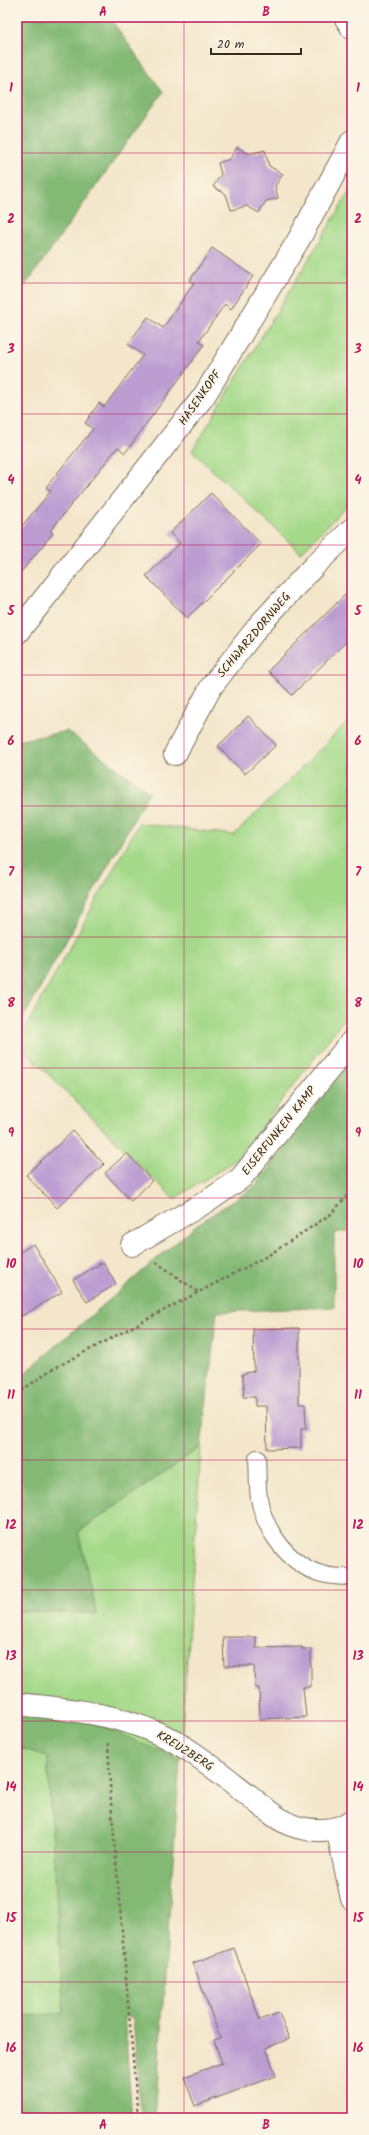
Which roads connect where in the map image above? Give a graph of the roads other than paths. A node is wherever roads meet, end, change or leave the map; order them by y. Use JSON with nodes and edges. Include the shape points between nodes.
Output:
{"nodes":[{"id":1,"x":345,"y":17,"type":"edge"},
{"id":2,"x":352,"y":28,"type":"edge"},
{"id":3,"x":352,"y":141,"type":"edge"},
{"id":4,"x":352,"y":529,"type":"edge"},
{"id":5,"x":17,"y":633,"type":"edge"},
{"id":6,"x":175,"y":754,"type":"dead end"},
{"id":7,"x":352,"y":1041,"type":"edge"},
{"id":8,"x":132,"y":1245,"type":"road end"},
{"id":9,"x":257,"y":1458,"type":"dead end"},
{"id":10,"x":352,"y":1578,"type":"edge"},
{"id":11,"x":17,"y":1704,"type":"edge"},
{"id":12,"x":345,"y":1824,"type":"edge"},
{"id":13,"x":352,"y":1899,"type":"edge"}],
"edges":[{"from":1,"to":2,"type":"street"},
{"from":3,"to":5,"type":"street","name":"HASENKOPF","via":[[299,239],[204,396]]},
{"from":4,"to":6,"type":"street","name":"SCHWARZDORNWEG","via":[[260,624],[211,687]]},
{"from":7,"to":8,"type":"street","name":"EISERFUNKEN KAMP","via":[[241,1178],[211,1199]]},
{"from":9,"to":10,"type":"lane","via":[[262,1512],[285,1551],[309,1570],[323,1575]]},
{"from":11,"to":12,"type":"street","name":"KREUZBERG","via":[[106,1715],[163,1735],[204,1762],[272,1814],[290,1824],[307,1829]]},
{"from":12,"to":13,"type":"street","name":"KREUZBERG"}]}
